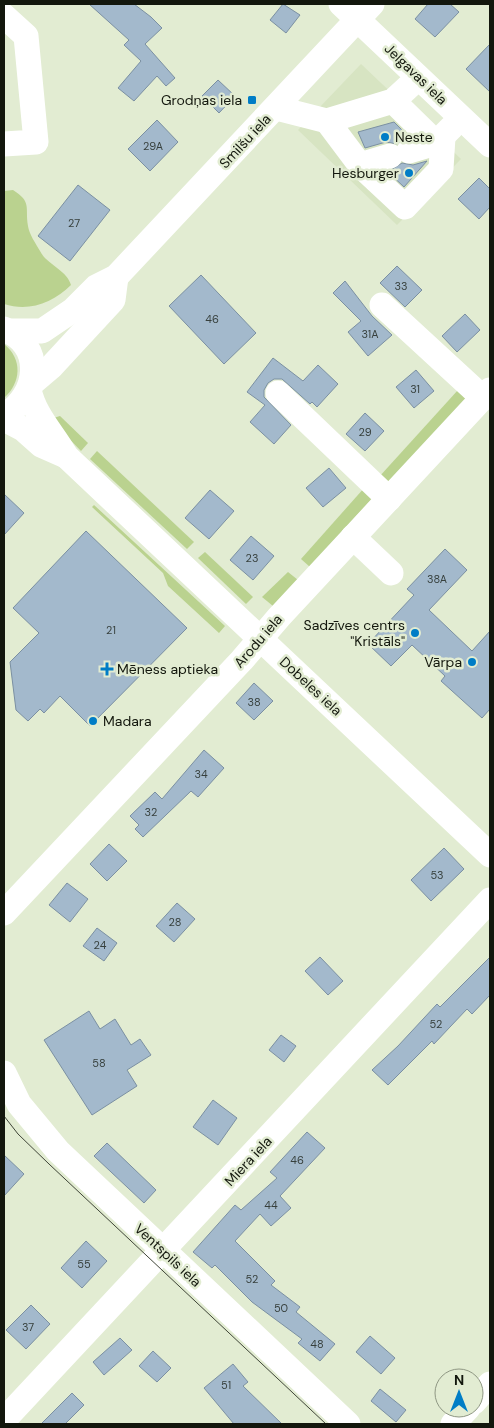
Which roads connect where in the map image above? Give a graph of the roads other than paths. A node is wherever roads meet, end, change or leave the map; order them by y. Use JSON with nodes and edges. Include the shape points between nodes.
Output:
{"nodes":[{"id":1,"x":357,"y":9,"type":"edge"},
{"id":2,"x":4,"y":16,"type":"edge"},
{"id":3,"x":418,"y":78,"type":"junction"},
{"id":4,"x":393,"y":102,"type":"junction"},
{"id":5,"x":276,"y":108,"type":"junction"},
{"id":6,"x":461,"y":117,"type":"junction"},
{"id":7,"x":327,"y":121,"type":"junction"},
{"id":8,"x":440,"y":140,"type":"junction"},
{"id":9,"x":4,"y":144,"type":"edge"},
{"id":10,"x":490,"y":145,"type":"edge"},
{"id":11,"x":360,"y":165,"type":"junction"},
{"id":12,"x":116,"y":277,"type":"junction"},
{"id":13,"x":382,"y":305,"type":"dead end"},
{"id":14,"x":6,"y":330,"type":"edge"},
{"id":15,"x":30,"y":386,"type":"junction"},
{"id":16,"x":278,"y":393,"type":"dead end"},
{"id":17,"x":486,"y":394,"type":"edge"},
{"id":18,"x":7,"y":424,"type":"edge"},
{"id":19,"x":66,"y":456,"type":"junction"},
{"id":20,"x":389,"y":498,"type":"junction"},
{"id":21,"x":353,"y":537,"type":"junction"},
{"id":22,"x":391,"y":573,"type":"dead end"},
{"id":23,"x":260,"y":637,"type":"junction"},
{"id":24,"x":490,"y":855,"type":"edge"},
{"id":25,"x":490,"y":900,"type":"edge"},
{"id":26,"x":4,"y":913,"type":"edge"},
{"id":27,"x":4,"y":1073,"type":"edge"},
{"id":28,"x":163,"y":1251,"type":"junction"},
{"id":29,"x":4,"y":1420,"type":"edge"},
{"id":30,"x":348,"y":1424,"type":"edge"}],
"edges":[{"from":1,"to":3,"type":"street","name":"Jelgavas iela"},
{"from":1,"to":5,"type":"street","name":"Smilšu iela"},
{"from":2,"to":9,"type":"street","via":[[26,36],[36,142]]},
{"from":3,"to":4,"type":"street"},
{"from":3,"to":6,"type":"street","name":"Jelgavas iela"},
{"from":4,"to":7,"type":"street"},
{"from":4,"to":8,"type":"street"},
{"from":5,"to":7,"type":"street"},
{"from":5,"to":12,"type":"street","name":"Smilšu iela"},
{"from":6,"to":8,"type":"street"},
{"from":6,"to":10,"type":"street","name":"Jelgavas iela"},
{"from":7,"to":11,"type":"street"},
{"from":8,"to":11,"type":"street"},
{"from":8,"to":11,"type":"street","via":[[441,169],[405,207]]},
{"from":12,"to":14,"type":"street","name":"Smilšu iela","via":[[96,287],[69,313],[42,331]]},
{"from":12,"to":15,"type":"street","via":[[113,300]]},
{"from":13,"to":17,"type":"street"},
{"from":14,"to":15,"type":"street","via":[[20,340],[28,352],[32,367]]},
{"from":15,"to":18,"type":"street"},
{"from":15,"to":19,"type":"street","via":[[36,414],[54,434]]},
{"from":16,"to":20,"type":"street"},
{"from":17,"to":20,"type":"street","name":"Arodu iela"},
{"from":18,"to":19,"type":"street"},
{"from":19,"to":23,"type":"street","name":"Dobeles iela"},
{"from":20,"to":21,"type":"street","name":"Arodu iela"},
{"from":21,"to":22,"type":"street"},
{"from":21,"to":23,"type":"street","name":"Arodu iela"},
{"from":23,"to":24,"type":"street","name":"Dobeles iela"},
{"from":23,"to":26,"type":"street","name":"Arodu iela"},
{"from":25,"to":28,"type":"street","name":"Miera iela"},
{"from":27,"to":28,"type":"street","name":"Ventspils iela","via":[[19,1104],[58,1151]]},
{"from":28,"to":29,"type":"street","name":"Miera iela"},
{"from":28,"to":30,"type":"street","name":"Ventspils iela"}]}
